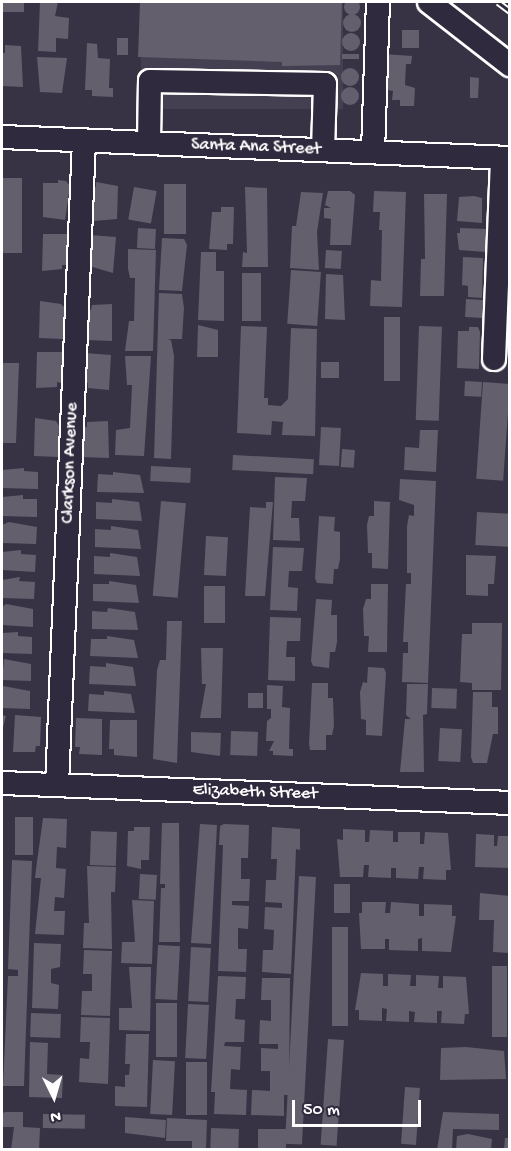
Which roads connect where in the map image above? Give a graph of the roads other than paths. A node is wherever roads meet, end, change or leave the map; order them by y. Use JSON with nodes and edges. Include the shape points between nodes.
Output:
{"nodes":[{"id":1,"x":378,"y":2,"type":"edge"},
{"id":2,"x":429,"y":2,"type":"edge"},
{"id":3,"x":510,"y":65,"type":"edge"},
{"id":4,"x":2,"y":137,"type":"edge"},
{"id":5,"x":84,"y":141,"type":"junction"},
{"id":6,"x":149,"y":143,"type":"junction"},
{"id":7,"x":322,"y":150,"type":"junction"},
{"id":8,"x":372,"y":152,"type":"junction"},
{"id":9,"x":506,"y":158,"type":"edge"},
{"id":10,"x":494,"y":359,"type":"dead end"},
{"id":11,"x":2,"y":783,"type":"edge"},
{"id":12,"x":57,"y":785,"type":"junction"},
{"id":13,"x":510,"y":803,"type":"edge"}],
"edges":[{"from":1,"to":8,"type":"street"},
{"from":2,"to":3,"type":"street"},
{"from":4,"to":5,"type":"street","name":"Santa Ana Street"},
{"from":5,"to":6,"type":"street","name":"Santa Ana Street"},
{"from":5,"to":12,"type":"street","name":"Clarkson Avenue"},
{"from":6,"to":7,"type":"street","name":"Santa Ana Street"},
{"from":6,"to":7,"type":"street","via":[[150,81],[325,84]]},
{"from":7,"to":8,"type":"street","name":"Santa Ana Street"},
{"from":8,"to":9,"type":"street","name":"Santa Ana Street"},
{"from":9,"to":10,"type":"street"},
{"from":11,"to":12,"type":"street","name":"Elizabeth Street"},
{"from":12,"to":13,"type":"street","name":"Elizabeth Street"}]}
